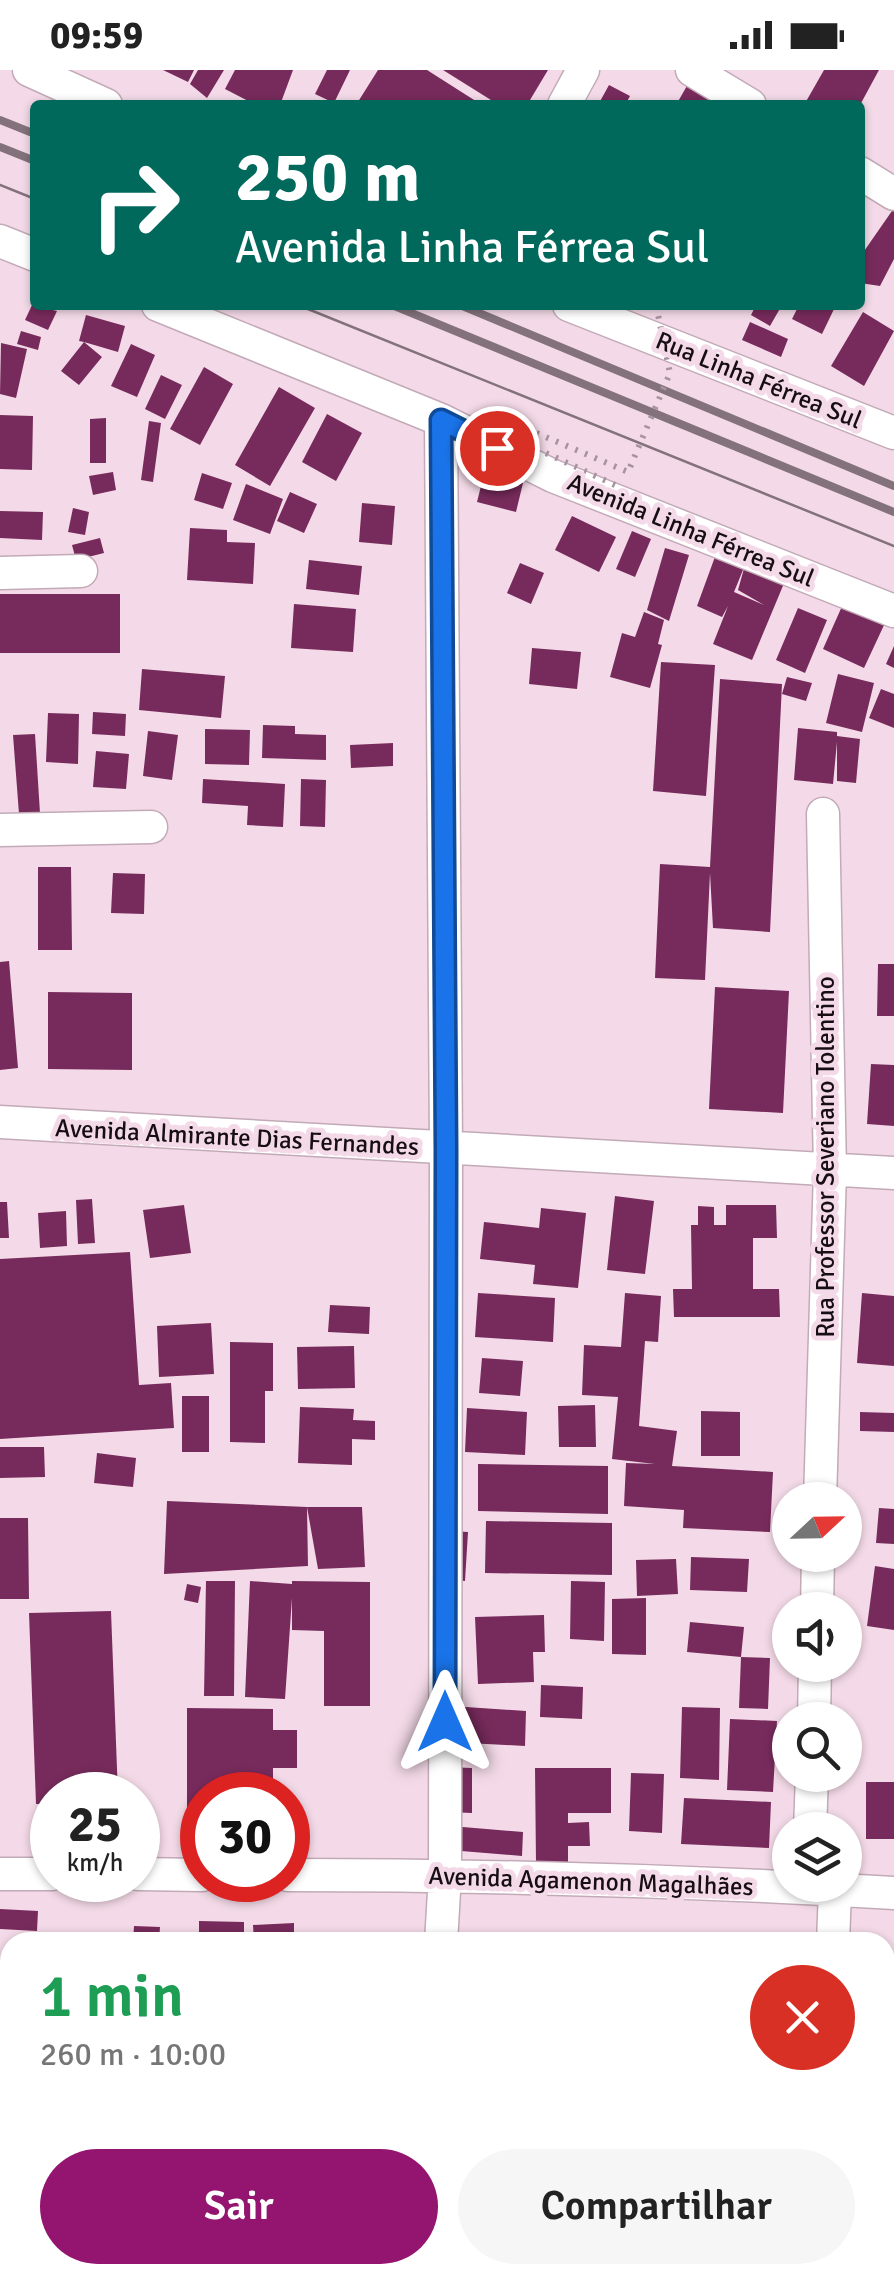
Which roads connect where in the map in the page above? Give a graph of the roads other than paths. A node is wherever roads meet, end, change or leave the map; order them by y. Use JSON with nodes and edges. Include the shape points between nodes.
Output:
{"nodes":[{"id":1,"x":29,"y":70,"type":"edge"},
{"id":2,"x":582,"y":70,"type":"edge"},
{"id":3,"x":692,"y":70,"type":"edge"},
{"id":4,"x":95,"y":100,"type":"edge"},
{"id":5,"x":567,"y":100,"type":"edge"},
{"id":6,"x":742,"y":100,"type":"edge"},
{"id":7,"x":865,"y":176,"type":"edge"},
{"id":8,"x":894,"y":194,"type":"edge"},
{"id":9,"x":0,"y":240,"type":"edge"},
{"id":10,"x":30,"y":253,"type":"edge"},
{"id":11,"x":170,"y":310,"type":"edge"},
{"id":12,"x":582,"y":310,"type":"edge"},
{"id":13,"x":441,"y":420,"type":"junction"},
{"id":14,"x":894,"y":434,"type":"edge"},
{"id":15,"x":81,"y":571,"type":"dead end"},
{"id":16,"x":0,"y":572,"type":"edge"},
{"id":17,"x":894,"y":611,"type":"edge"},
{"id":18,"x":823,"y":814,"type":"dead end"},
{"id":19,"x":151,"y":827,"type":"dead end"},
{"id":20,"x":0,"y":830,"type":"edge"},
{"id":21,"x":0,"y":1122,"type":"edge"},
{"id":22,"x":446,"y":1150,"type":"junction"},
{"id":23,"x":830,"y":1171,"type":"junction"},
{"id":24,"x":894,"y":1174,"type":"edge"},
{"id":25,"x":821,"y":1482,"type":"edge"},
{"id":26,"x":0,"y":1874,"type":"edge"},
{"id":27,"x":30,"y":1874,"type":"edge"},
{"id":28,"x":310,"y":1875,"type":"edge"},
{"id":29,"x":445,"y":1875,"type":"junction"},
{"id":30,"x":772,"y":1886,"type":"edge"},
{"id":31,"x":862,"y":1890,"type":"edge"},
{"id":32,"x":894,"y":1893,"type":"edge"},
{"id":33,"x":822,"y":1902,"type":"edge"},
{"id":34,"x":442,"y":1932,"type":"edge"},
{"id":35,"x":831,"y":1932,"type":"edge"}],
"edges":[{"from":1,"to":4,"type":"street"},
{"from":2,"to":5,"type":"street"},
{"from":3,"to":6,"type":"street"},
{"from":7,"to":8,"type":"street"},
{"from":9,"to":10,"type":"street"},
{"from":11,"to":13,"type":"street","name":"Avenida Linha Férrea Sul"},
{"from":12,"to":14,"type":"street","name":"Rua Linha Férrea Sul"},
{"from":13,"to":17,"type":"street","name":"Avenida Linha Férrea Sul","via":[[553,476]]},
{"from":13,"to":22,"type":"street"},
{"from":15,"to":16,"type":"street"},
{"from":18,"to":23,"type":"street","name":"Rua Professor Severiano Tolentino"},
{"from":19,"to":20,"type":"street"},
{"from":21,"to":22,"type":"street","name":"Avenida Almirante Dias Fernandes"},
{"from":22,"to":23,"type":"street","name":"Avenida Almirante Dias Fernandes"},
{"from":22,"to":29,"type":"street"},
{"from":23,"to":24,"type":"street","name":"Avenida Almirante Dias Fernandes"},
{"from":23,"to":25,"type":"street","name":"Rua Professor Severiano Tolentino"},
{"from":26,"to":27,"type":"street"},
{"from":28,"to":29,"type":"street","name":"Avenida Agamenon Magalhães"},
{"from":29,"to":30,"type":"street","name":"Avenida Agamenon Magalhães"},
{"from":29,"to":34,"type":"street"},
{"from":31,"to":32,"type":"street","name":"Avenida Agamenon Magalhães"},
{"from":33,"to":35,"type":"street"}]}
